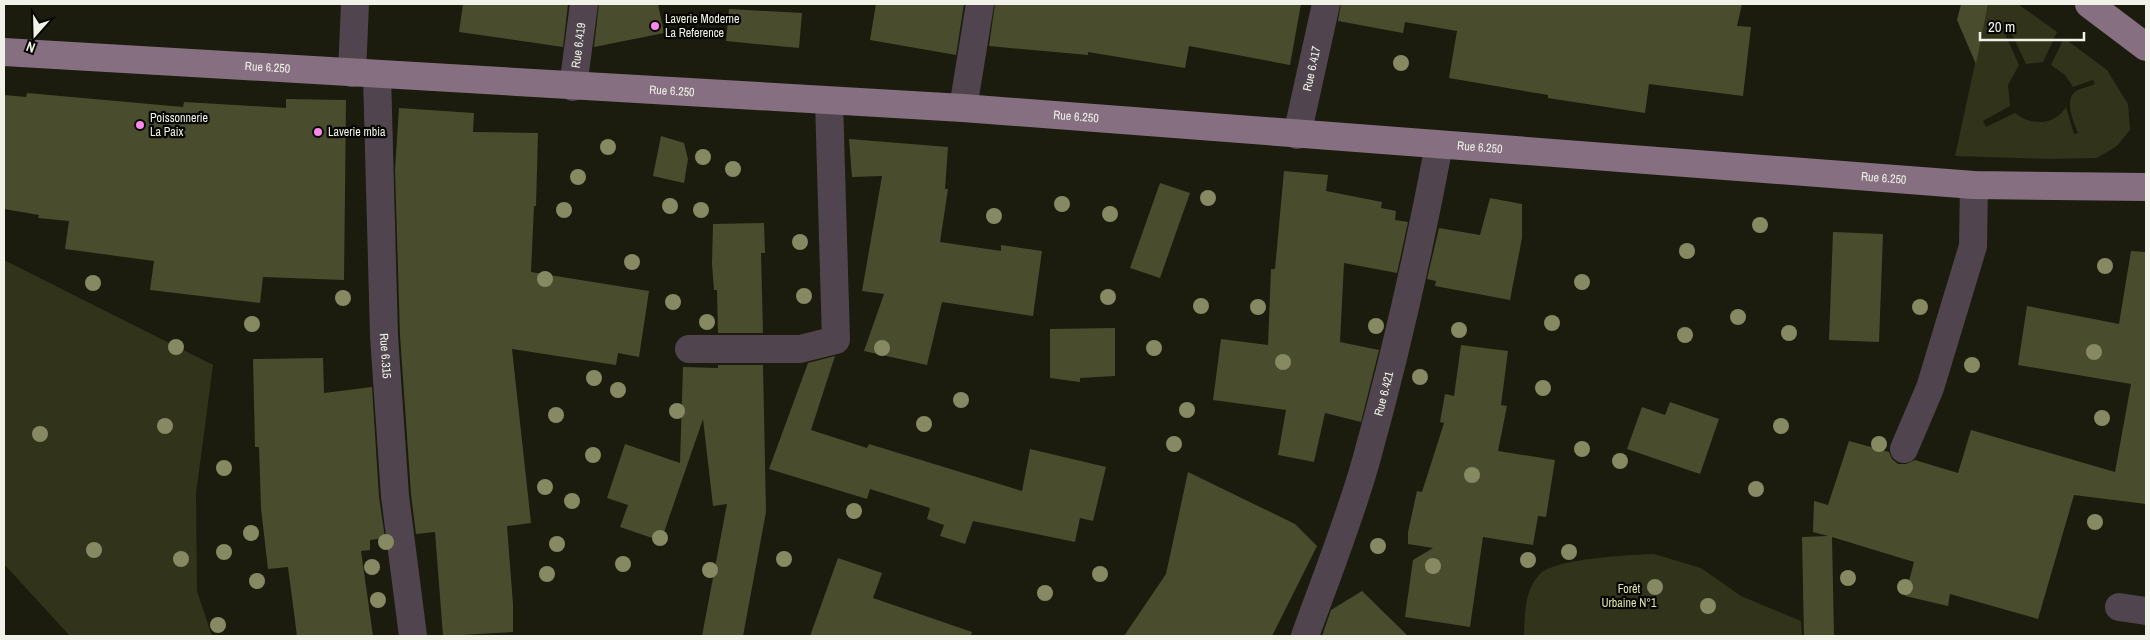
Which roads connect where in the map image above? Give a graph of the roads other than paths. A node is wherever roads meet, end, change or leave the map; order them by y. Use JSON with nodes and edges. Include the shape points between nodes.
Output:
{"nodes":[{"id":1,"x":355,"y":4,"type":"edge"},
{"id":2,"x":584,"y":4,"type":"edge"},
{"id":3,"x":980,"y":4,"type":"edge"},
{"id":4,"x":1326,"y":4,"type":"edge"},
{"id":5,"x":2089,"y":4,"type":"edge"},
{"id":6,"x":2146,"y":47,"type":"edge"},
{"id":7,"x":4,"y":52,"type":"edge"},
{"id":8,"x":365,"y":74,"type":"junction"},
{"id":9,"x":574,"y":87,"type":"junction"},
{"id":10,"x":829,"y":101,"type":"junction"},
{"id":11,"x":963,"y":108,"type":"junction"},
{"id":12,"x":1297,"y":135,"type":"junction"},
{"id":13,"x":1439,"y":145,"type":"junction"},
{"id":14,"x":1974,"y":185,"type":"junction"},
{"id":15,"x":2146,"y":187,"type":"edge"},
{"id":16,"x":689,"y":349,"type":"dead end"},
{"id":17,"x":1904,"y":449,"type":"dead end"},
{"id":18,"x":2119,"y":607,"type":"dead end"},
{"id":19,"x":2146,"y":611,"type":"edge"},
{"id":20,"x":413,"y":636,"type":"edge"},
{"id":21,"x":1305,"y":636,"type":"edge"}],
"edges":[{"from":1,"to":8,"type":"street","name":"Rue 6.315"},
{"from":2,"to":9,"type":"street","name":"Rue 6.419"},
{"from":3,"to":11,"type":"street"},
{"from":4,"to":12,"type":"street","name":"Rue 6.417"},
{"from":5,"to":6,"type":"main road"},
{"from":7,"to":8,"type":"main road","name":"Rue 6.250"},
{"from":8,"to":9,"type":"main road","name":"Rue 6.250"},
{"from":8,"to":20,"type":"street","name":"Rue 6.315","via":[[395,496]]},
{"from":9,"to":10,"type":"main road","name":"Rue 6.250"},
{"from":10,"to":11,"type":"main road","name":"Rue 6.250"},
{"from":10,"to":16,"type":"street","via":[[836,340],[800,348]]},
{"from":11,"to":12,"type":"main road","name":"Rue 6.250"},
{"from":12,"to":13,"type":"main road","name":"Rue 6.250"},
{"from":13,"to":14,"type":"main road","name":"Rue 6.250"},
{"from":13,"to":21,"type":"street","name":"Rue 6.421","via":[[1402,319],[1366,463]]},
{"from":14,"to":15,"type":"main road","name":"Rue 6.250"},
{"from":14,"to":17,"type":"street","via":[[1973,246],[1930,388]]},
{"from":18,"to":19,"type":"street"}]}
